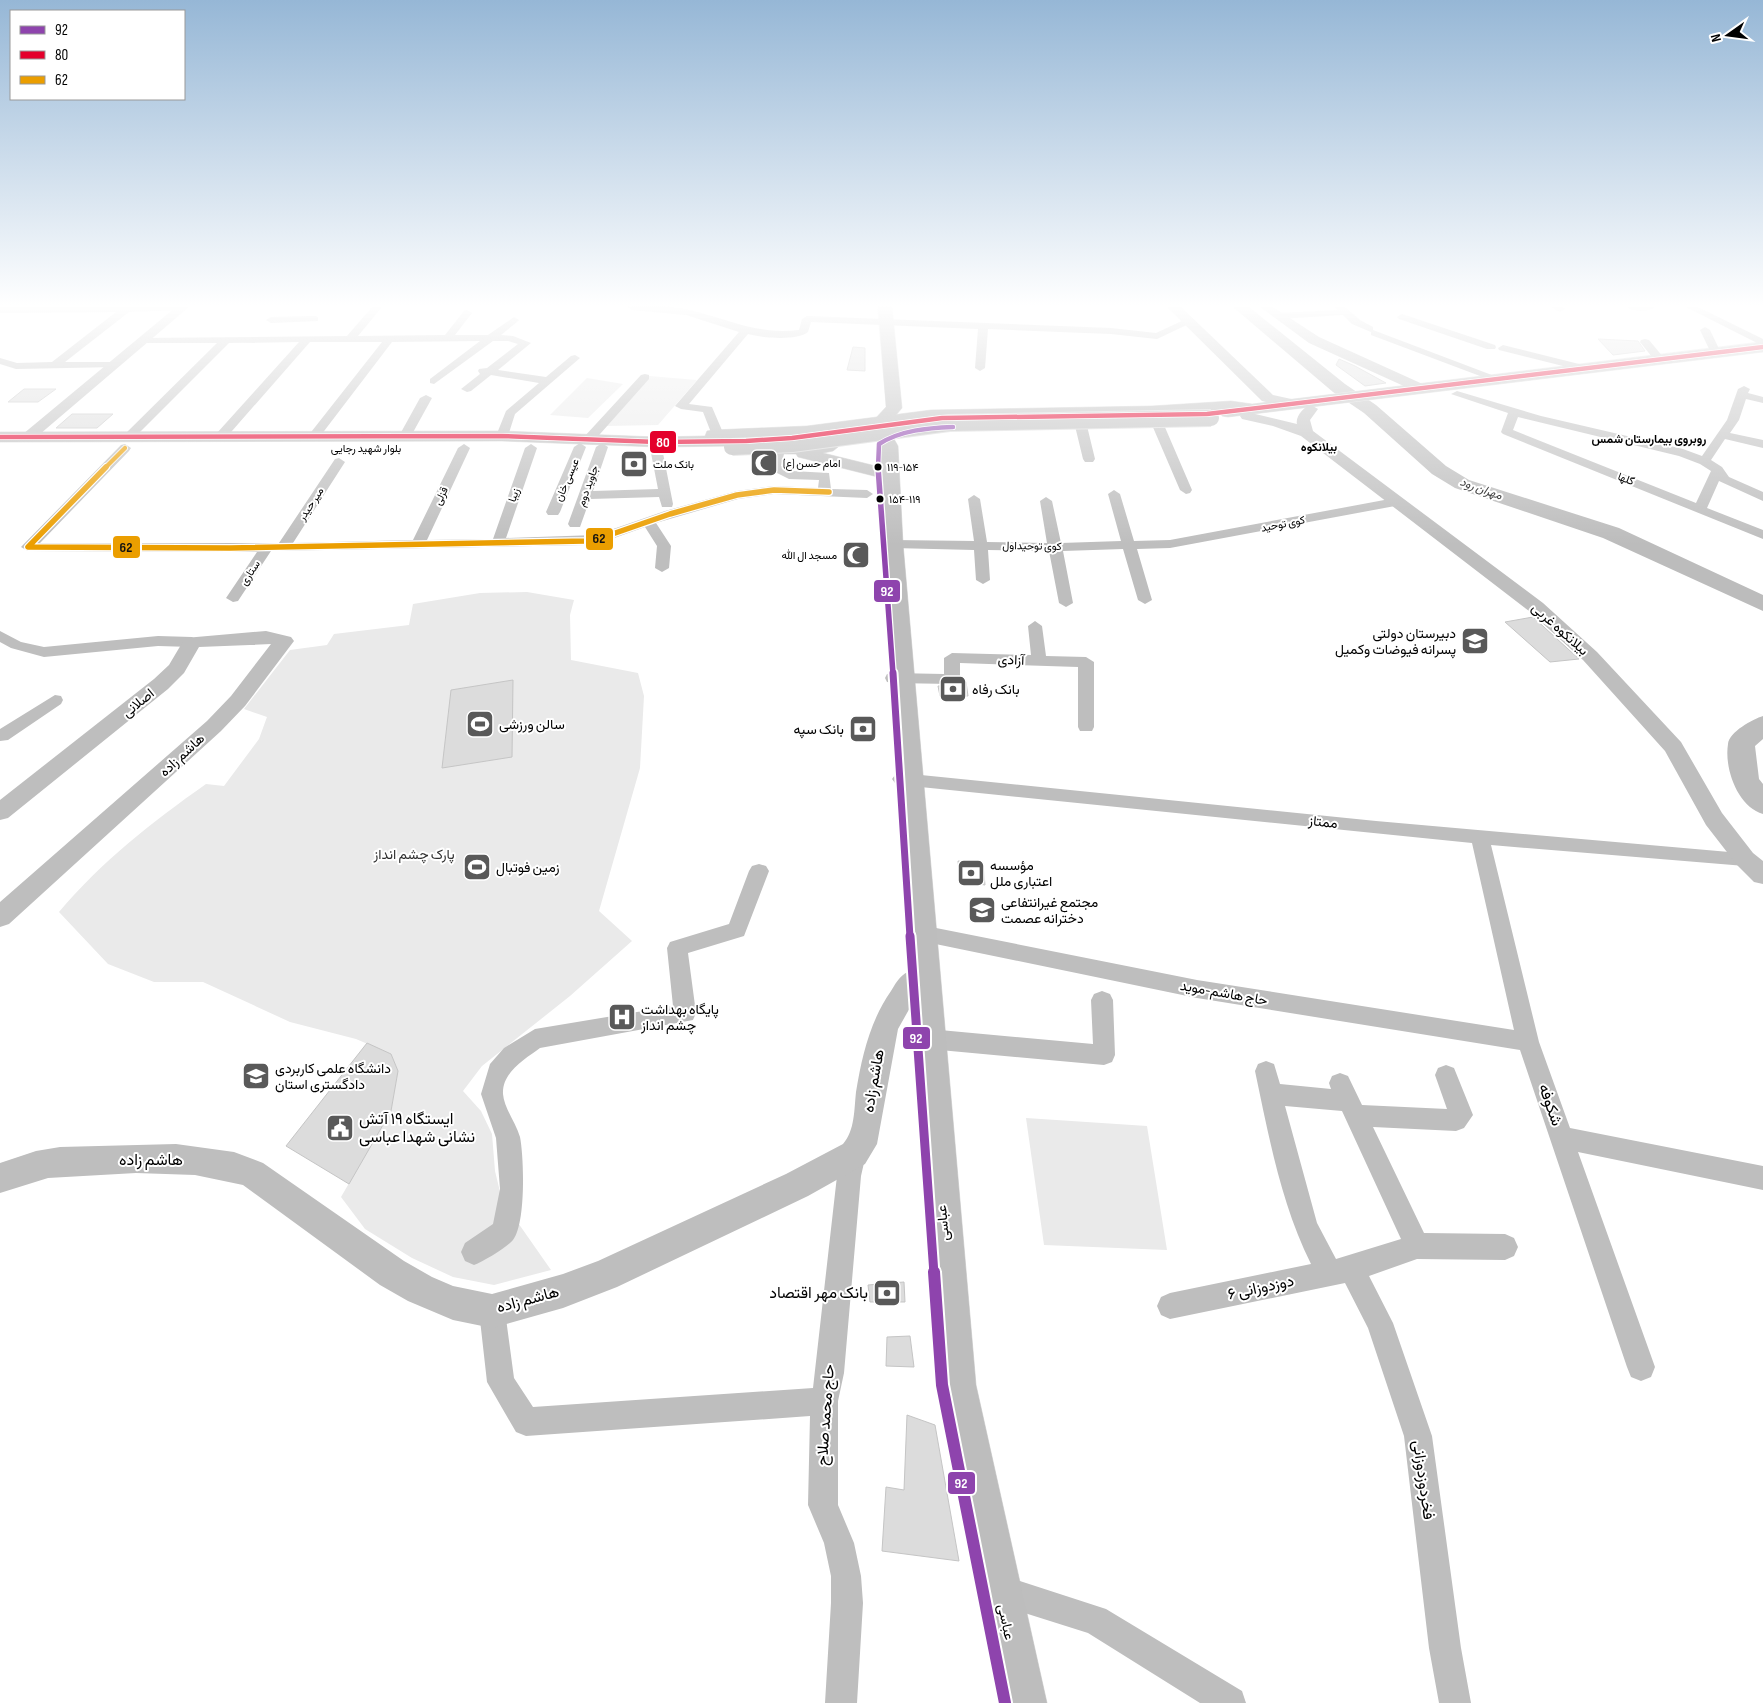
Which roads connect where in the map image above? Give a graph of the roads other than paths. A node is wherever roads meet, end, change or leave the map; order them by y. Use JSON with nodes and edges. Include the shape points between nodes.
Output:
{"nodes":[{"id":1,"x":87,"y":386,"type":"edge"},
{"id":2,"x":181,"y":386,"type":"edge"},
{"id":3,"x":265,"y":386,"type":"edge"},
{"id":4,"x":352,"y":386,"type":"edge"},
{"id":5,"x":470,"y":386,"type":"edge"},
{"id":6,"x":542,"y":386,"type":"edge"},
{"id":7,"x":637,"y":386,"type":"edge"},
{"id":8,"x":698,"y":386,"type":"edge"},
{"id":9,"x":891,"y":386,"type":"edge"},
{"id":10,"x":1254,"y":386,"type":"edge"},
{"id":11,"x":1256,"y":386,"type":"edge"},
{"id":12,"x":1416,"y":386,"type":"edge"},
{"id":13,"x":1444,"y":386,"type":"edge"},
{"id":14,"x":1519,"y":386,"type":"edge"},
{"id":15,"x":467,"y":389,"type":"dead end"},
{"id":16,"x":1422,"y":389,"type":"junction"},
{"id":17,"x":1743,"y":392,"type":"joint"},
{"id":18,"x":1457,"y":394,"type":"junction"},
{"id":19,"x":426,"y":398,"type":"dead end"},
{"id":20,"x":1378,"y":398,"type":"junction"},
{"id":21,"x":1763,"y":400,"type":"edge"},
{"id":22,"x":1290,"y":403,"type":"junction"},
{"id":23,"x":1336,"y":403,"type":"junction"},
{"id":24,"x":1311,"y":409,"type":"junction"},
{"id":25,"x":1514,"y":412,"type":"junction"},
{"id":26,"x":1244,"y":413,"type":"junction"},
{"id":27,"x":1045,"y":419,"type":"junction"},
{"id":28,"x":884,"y":424,"type":"junction"},
{"id":29,"x":1158,"y":425,"type":"junction"},
{"id":30,"x":1081,"y":426,"type":"junction"},
{"id":31,"x":823,"y":429,"type":"junction"},
{"id":32,"x":1306,"y":433,"type":"junction"},
{"id":33,"x":1722,"y":435,"type":"junction"},
{"id":34,"x":28,"y":436,"type":"junction"},
{"id":35,"x":221,"y":436,"type":"junction"},
{"id":36,"x":314,"y":436,"type":"junction"},
{"id":37,"x":405,"y":436,"type":"junction"},
{"id":38,"x":502,"y":436,"type":"junction"},
{"id":39,"x":0,"y":437,"type":"edge"},
{"id":40,"x":727,"y":441,"type":"junction"},
{"id":41,"x":127,"y":442,"type":"junction"},
{"id":42,"x":1763,"y":444,"type":"edge"},
{"id":43,"x":590,"y":445,"type":"junction"},
{"id":44,"x":657,"y":445,"type":"junction"},
{"id":45,"x":0,"y":448,"type":"edge"},
{"id":46,"x":464,"y":448,"type":"junction"},
{"id":47,"x":531,"y":448,"type":"junction"},
{"id":48,"x":786,"y":450,"type":"junction"},
{"id":49,"x":1089,"y":459,"type":"dead end"},
{"id":50,"x":1704,"y":461,"type":"junction"},
{"id":51,"x":339,"y":462,"type":"dead end"},
{"id":52,"x":1718,"y":470,"type":"junction"},
{"id":53,"x":873,"y":483,"type":"junction"},
{"id":54,"x":1186,"y":490,"type":"dead end"},
{"id":55,"x":824,"y":492,"type":"junction"},
{"id":56,"x":585,"y":494,"type":"junction"},
{"id":57,"x":1114,"y":494,"type":"dead end"},
{"id":58,"x":1763,"y":497,"type":"edge"},
{"id":59,"x":974,"y":499,"type":"dead end"},
{"id":60,"x":1046,"y":501,"type":"dead end"},
{"id":61,"x":1395,"y":502,"type":"junction"},
{"id":62,"x":1700,"y":508,"type":"junction"},
{"id":63,"x":553,"y":512,"type":"dead end"},
{"id":64,"x":648,"y":521,"type":"junction"},
{"id":65,"x":575,"y":524,"type":"dead end"},
{"id":66,"x":1763,"y":535,"type":"edge"},
{"id":67,"x":498,"y":543,"type":"junction"},
{"id":68,"x":418,"y":544,"type":"junction"},
{"id":69,"x":893,"y":544,"type":"junction"},
{"id":70,"x":1170,"y":544,"type":"joint"},
{"id":71,"x":284,"y":546,"type":"junction"},
{"id":72,"x":981,"y":546,"type":"junction"},
{"id":73,"x":1129,"y":546,"type":"junction"},
{"id":74,"x":267,"y":547,"type":"junction"},
{"id":75,"x":1055,"y":547,"type":"junction"},
{"id":76,"x":662,"y":568,"type":"dead end"},
{"id":77,"x":983,"y":580,"type":"dead end"},
{"id":78,"x":234,"y":598,"type":"dead end"},
{"id":79,"x":1145,"y":600,"type":"dead end"},
{"id":80,"x":1066,"y":603,"type":"dead end"},
{"id":81,"x":1034,"y":626,"type":"dead end"},
{"id":82,"x":0,"y":636,"type":"edge"},
{"id":83,"x":192,"y":642,"type":"junction"},
{"id":84,"x":1039,"y":660,"type":"junction"},
{"id":85,"x":898,"y":678,"type":"junction"},
{"id":86,"x":55,"y":700,"type":"dead end"},
{"id":87,"x":1086,"y":727,"type":"dead end"},
{"id":88,"x":2,"y":736,"type":"dead end"},
{"id":89,"x":905,"y":779,"type":"junction"},
{"id":90,"x":0,"y":812,"type":"edge"},
{"id":91,"x":1480,"y":837,"type":"junction"},
{"id":92,"x":1746,"y":859,"type":"junction"},
{"id":93,"x":759,"y":872,"type":"dead end"},
{"id":94,"x":1763,"y":875,"type":"edge"},
{"id":95,"x":0,"y":917,"type":"edge"},
{"id":96,"x":922,"y":933,"type":"junction"},
{"id":97,"x":912,"y":981,"type":"junction"},
{"id":98,"x":1102,"y":1000,"type":"dead end"},
{"id":99,"x":929,"y":1039,"type":"junction"},
{"id":100,"x":1528,"y":1042,"type":"junction"},
{"id":101,"x":1266,"y":1071,"type":"dead end"},
{"id":102,"x":1446,"y":1075,"type":"dead end"},
{"id":103,"x":1272,"y":1094,"type":"junction"},
{"id":104,"x":1348,"y":1100,"type":"junction"},
{"id":105,"x":1562,"y":1138,"type":"junction"},
{"id":106,"x":854,"y":1154,"type":"junction"},
{"id":107,"x":0,"y":1178,"type":"edge"},
{"id":108,"x":1763,"y":1178,"type":"edge"},
{"id":109,"x":1417,"y":1246,"type":"junction"},
{"id":110,"x":1505,"y":1247,"type":"dead end"},
{"id":111,"x":474,"y":1252,"type":"dead end"},
{"id":112,"x":1340,"y":1271,"type":"junction"},
{"id":113,"x":1170,"y":1306,"type":"dead end"},
{"id":114,"x":492,"y":1311,"type":"junction"},
{"id":115,"x":1641,"y":1367,"type":"dead end"},
{"id":116,"x":824,"y":1401,"type":"junction"},
{"id":117,"x":999,"y":1591,"type":"junction"},
{"id":118,"x":841,"y":1703,"type":"edge"},
{"id":119,"x":1005,"y":1703,"type":"edge"},
{"id":120,"x":1023,"y":1703,"type":"edge"},
{"id":121,"x":1230,"y":1703,"type":"edge"},
{"id":122,"x":1455,"y":1703,"type":"edge"}],
"edges":[{"from":1,"to":34,"type":"street"},
{"from":2,"to":41,"type":"street"},
{"from":3,"to":35,"type":"street"},
{"from":4,"to":36,"type":"street"},
{"from":5,"to":15,"type":"street"},
{"from":6,"to":38,"type":"street","via":[[510,413]]},
{"from":7,"to":43,"type":"street"},
{"from":8,"to":40,"type":"street","via":[[681,406],[708,409]]},
{"from":9,"to":28,"type":"main road","name":"عباسى","via":[[894,408]]},
{"from":10,"to":26,"type":"main road","via":[[1255,403]]},
{"from":11,"to":22,"type":"main road","via":[[1268,398]]},
{"from":12,"to":16,"type":"street"},
{"from":13,"to":16,"type":"main road"},
{"from":14,"to":18,"type":"main road"},
{"from":16,"to":20,"type":"main road"},
{"from":17,"to":21,"type":"street"},
{"from":17,"to":33,"type":"street","via":[[1733,420]]},
{"from":18,"to":20,"type":"main road"},
{"from":18,"to":25,"type":"street"},
{"from":19,"to":37,"type":"street"},
{"from":20,"to":23,"type":"main road"},
{"from":22,"to":23,"type":"main road"},
{"from":22,"to":26,"type":"main road"},
{"from":23,"to":24,"type":"main road"},
{"from":24,"to":26,"type":"main road"},
{"from":24,"to":32,"type":"street","via":[[1303,420]]},
{"from":25,"to":50,"type":"street","via":[[1683,453]]},
{"from":25,"to":62,"type":"street","name":"گلها","via":[[1507,432]]},
{"from":26,"to":27,"type":"main road","via":[[1231,406]]},
{"from":26,"to":29,"type":"main road","via":[[1220,421]]},
{"from":26,"to":32,"type":"street","name":"بیلانکوه غربی"},
{"from":26,"to":40,"type":"main road","bridge":true,"via":[[949,423],[792,444]]},
{"from":27,"to":28,"type":"main road","via":[[922,430]]},
{"from":27,"to":30,"type":"main road"},
{"from":28,"to":31,"type":"main road"},
{"from":28,"to":53,"type":"main road","name":"عباسى"},
{"from":28,"to":69,"type":"main road","name":"عباسى","via":[[892,477]]},
{"from":29,"to":30,"type":"main road"},
{"from":29,"to":54,"type":"street"},
{"from":30,"to":49,"type":"street"},
{"from":31,"to":40,"type":"main road"},
{"from":31,"to":48,"type":"main road","via":[[833,438],[834,443],[828,448]]},
{"from":32,"to":61,"type":"street","name":"بیلانکوه غربی"},
{"from":33,"to":42,"type":"street"},
{"from":33,"to":50,"type":"street"},
{"from":34,"to":39,"type":"main road"},
{"from":34,"to":41,"type":"main road"},
{"from":35,"to":36,"type":"main road"},
{"from":35,"to":41,"type":"main road"},
{"from":36,"to":37,"type":"main road"},
{"from":37,"to":38,"type":"main road"},
{"from":38,"to":43,"type":"main road"},
{"from":40,"to":44,"type":"main road","name":"بلوار شهید رجایی"},
{"from":41,"to":45,"type":"main road","name":"بلوار شهید رجایی"},
{"from":41,"to":46,"type":"main road","name":"بلوار شهید رجایی"},
{"from":41,"to":74,"type":"street","via":[[28,547]]},
{"from":43,"to":44,"type":"main road","name":"بلوار شهید رجایی"},
{"from":43,"to":47,"type":"main road","name":"بلوار شهید رجایی"},
{"from":43,"to":56,"type":"street","name":"جاوید دوم"},
{"from":43,"to":63,"type":"street","name":"عیسی خان"},
{"from":44,"to":48,"type":"main road","via":[[700,452]]},
{"from":44,"to":56,"type":"street","via":[[666,499]]},
{"from":46,"to":47,"type":"main road","name":"بلوار شهید رجایی"},
{"from":46,"to":68,"type":"street","name":"قزلی"},
{"from":47,"to":67,"type":"street","name":"زیبا"},
{"from":48,"to":53,"type":"main road"},
{"from":48,"to":55,"type":"street","via":[[775,467],[789,475],[825,476]]},
{"from":50,"to":52,"type":"street"},
{"from":51,"to":71,"type":"street","name":"میر حیدر"},
{"from":52,"to":58,"type":"street","via":[[1725,480]]},
{"from":52,"to":62,"type":"street"},
{"from":53,"to":55,"type":"street"},
{"from":53,"to":85,"type":"main road","name":"عباسى"},
{"from":55,"to":64,"type":"street","via":[[774,490],[737,495]]},
{"from":56,"to":65,"type":"street","name":"جاوید دوم"},
{"from":57,"to":73,"type":"street"},
{"from":59,"to":72,"type":"street"},
{"from":60,"to":75,"type":"street"},
{"from":61,"to":70,"type":"street","name":"کوی توحید"},
{"from":61,"to":92,"type":"street","name":"بیلانکوه غربی","via":[[1536,606],[1590,656],[1673,747],[1714,819]]},
{"from":62,"to":66,"type":"street","name":"گلها"},
{"from":64,"to":67,"type":"street","via":[[598,540]]},
{"from":64,"to":76,"type":"street","via":[[664,546]]},
{"from":67,"to":68,"type":"street"},
{"from":68,"to":71,"type":"street"},
{"from":69,"to":72,"type":"street","name":"کوی توحیداول"},
{"from":69,"to":85,"type":"main road","name":"عباسى"},
{"from":70,"to":73,"type":"street","name":"کوی توحیداول"},
{"from":71,"to":74,"type":"street"},
{"from":72,"to":75,"type":"street","name":"کوی توحیداول"},
{"from":72,"to":77,"type":"street"},
{"from":73,"to":75,"type":"street","name":"کوی توحیداول"},
{"from":73,"to":79,"type":"street"},
{"from":74,"to":78,"type":"street","name":"ستاری"},
{"from":75,"to":80,"type":"street"},
{"from":81,"to":84,"type":"street"},
{"from":82,"to":83,"type":"street","via":[[16,645],[44,652],[158,641]]},
{"from":83,"to":90,"type":"street","name":"اصلانی","via":[[177,669],[161,684]]},
{"from":83,"to":95,"type":"street","name":"هاشم زاده","via":[[266,637],[284,641],[238,701],[214,726]]},
{"from":84,"to":85,"type":"street","name":"آزادی","via":[[952,658],[952,679]]},
{"from":84,"to":87,"type":"street","name":"آزادی","via":[[1086,662]]},
{"from":85,"to":89,"type":"main road","name":"عباسى"},
{"from":86,"to":88,"type":"street"},
{"from":89,"to":91,"type":"street","name":"ممتاز"},
{"from":89,"to":96,"type":"main road","name":"عباسى"},
{"from":89,"to":97,"type":"main road","name":"عباسى"},
{"from":91,"to":92,"type":"street","name":"ممتاز"},
{"from":91,"to":100,"type":"street","name":"شکوفه"},
{"from":92,"to":94,"type":"street","name":"بیلانکوه غربی"},
{"from":93,"to":111,"type":"street","via":[[738,930],[677,948],[685,1013],[535,1040],[512,1055],[498,1071],[492,1094],[508,1138],[512,1189],[504,1231]]},
{"from":96,"to":99,"type":"main road","name":"عباسى"},
{"from":96,"to":100,"type":"street","name":"حاج هاشم-موید","via":[[1197,989]]},
{"from":97,"to":106,"type":"street","name":"هاشم زاده","via":[[884,1028],[868,1120],[862,1144]]},
{"from":97,"to":119,"type":"main road","name":"عباسى","via":[[942,1385]]},
{"from":98,"to":99,"type":"street","via":[[1104,1055]]},
{"from":99,"to":117,"type":"main road","name":"عباسى","via":[[956,1385]]},
{"from":100,"to":105,"type":"street","name":"شکوفه"},
{"from":101,"to":103,"type":"street","name":"فخردوزدوزانی"},
{"from":102,"to":104,"type":"street","via":[[1461,1115],[1456,1120]]},
{"from":103,"to":104,"type":"street"},
{"from":103,"to":112,"type":"street","name":"فخردوزدوزانی","via":[[1306,1227]]},
{"from":104,"to":109,"type":"street"},
{"from":105,"to":108,"type":"street"},
{"from":105,"to":115,"type":"street","name":"شکوفه"},
{"from":106,"to":114,"type":"street","name":"هاشم زاده","via":[[797,1185],[605,1275]]},
{"from":106,"to":116,"type":"street","name":"حاج محمد صلاح","via":[[849,1176],[830,1373]]},
{"from":107,"to":114,"type":"street","name":"هاشم زاده","via":[[47,1164],[104,1160],[207,1161],[234,1166],[252,1173],[355,1248],[420,1289],[453,1303]]},
{"from":109,"to":110,"type":"street","name":"دوزدوزانی ۶"},
{"from":109,"to":112,"type":"street","name":"دوزدوزانی ۶"},
{"from":112,"to":113,"type":"street","name":"دوزدوزانی ۶"},
{"from":112,"to":122,"type":"street","name":"فخردوزدوزانی","via":[[1380,1323],[1418,1436]]},
{"from":114,"to":116,"type":"street","via":[[501,1382],[526,1422]]},
{"from":116,"to":118,"type":"street","name":"حاج محمد صلاح","via":[[822,1504],[839,1543],[848,1603]]},
{"from":117,"to":120,"type":"main road","name":"عباسى"},
{"from":117,"to":121,"type":"street","via":[[1096,1620]]}]}
